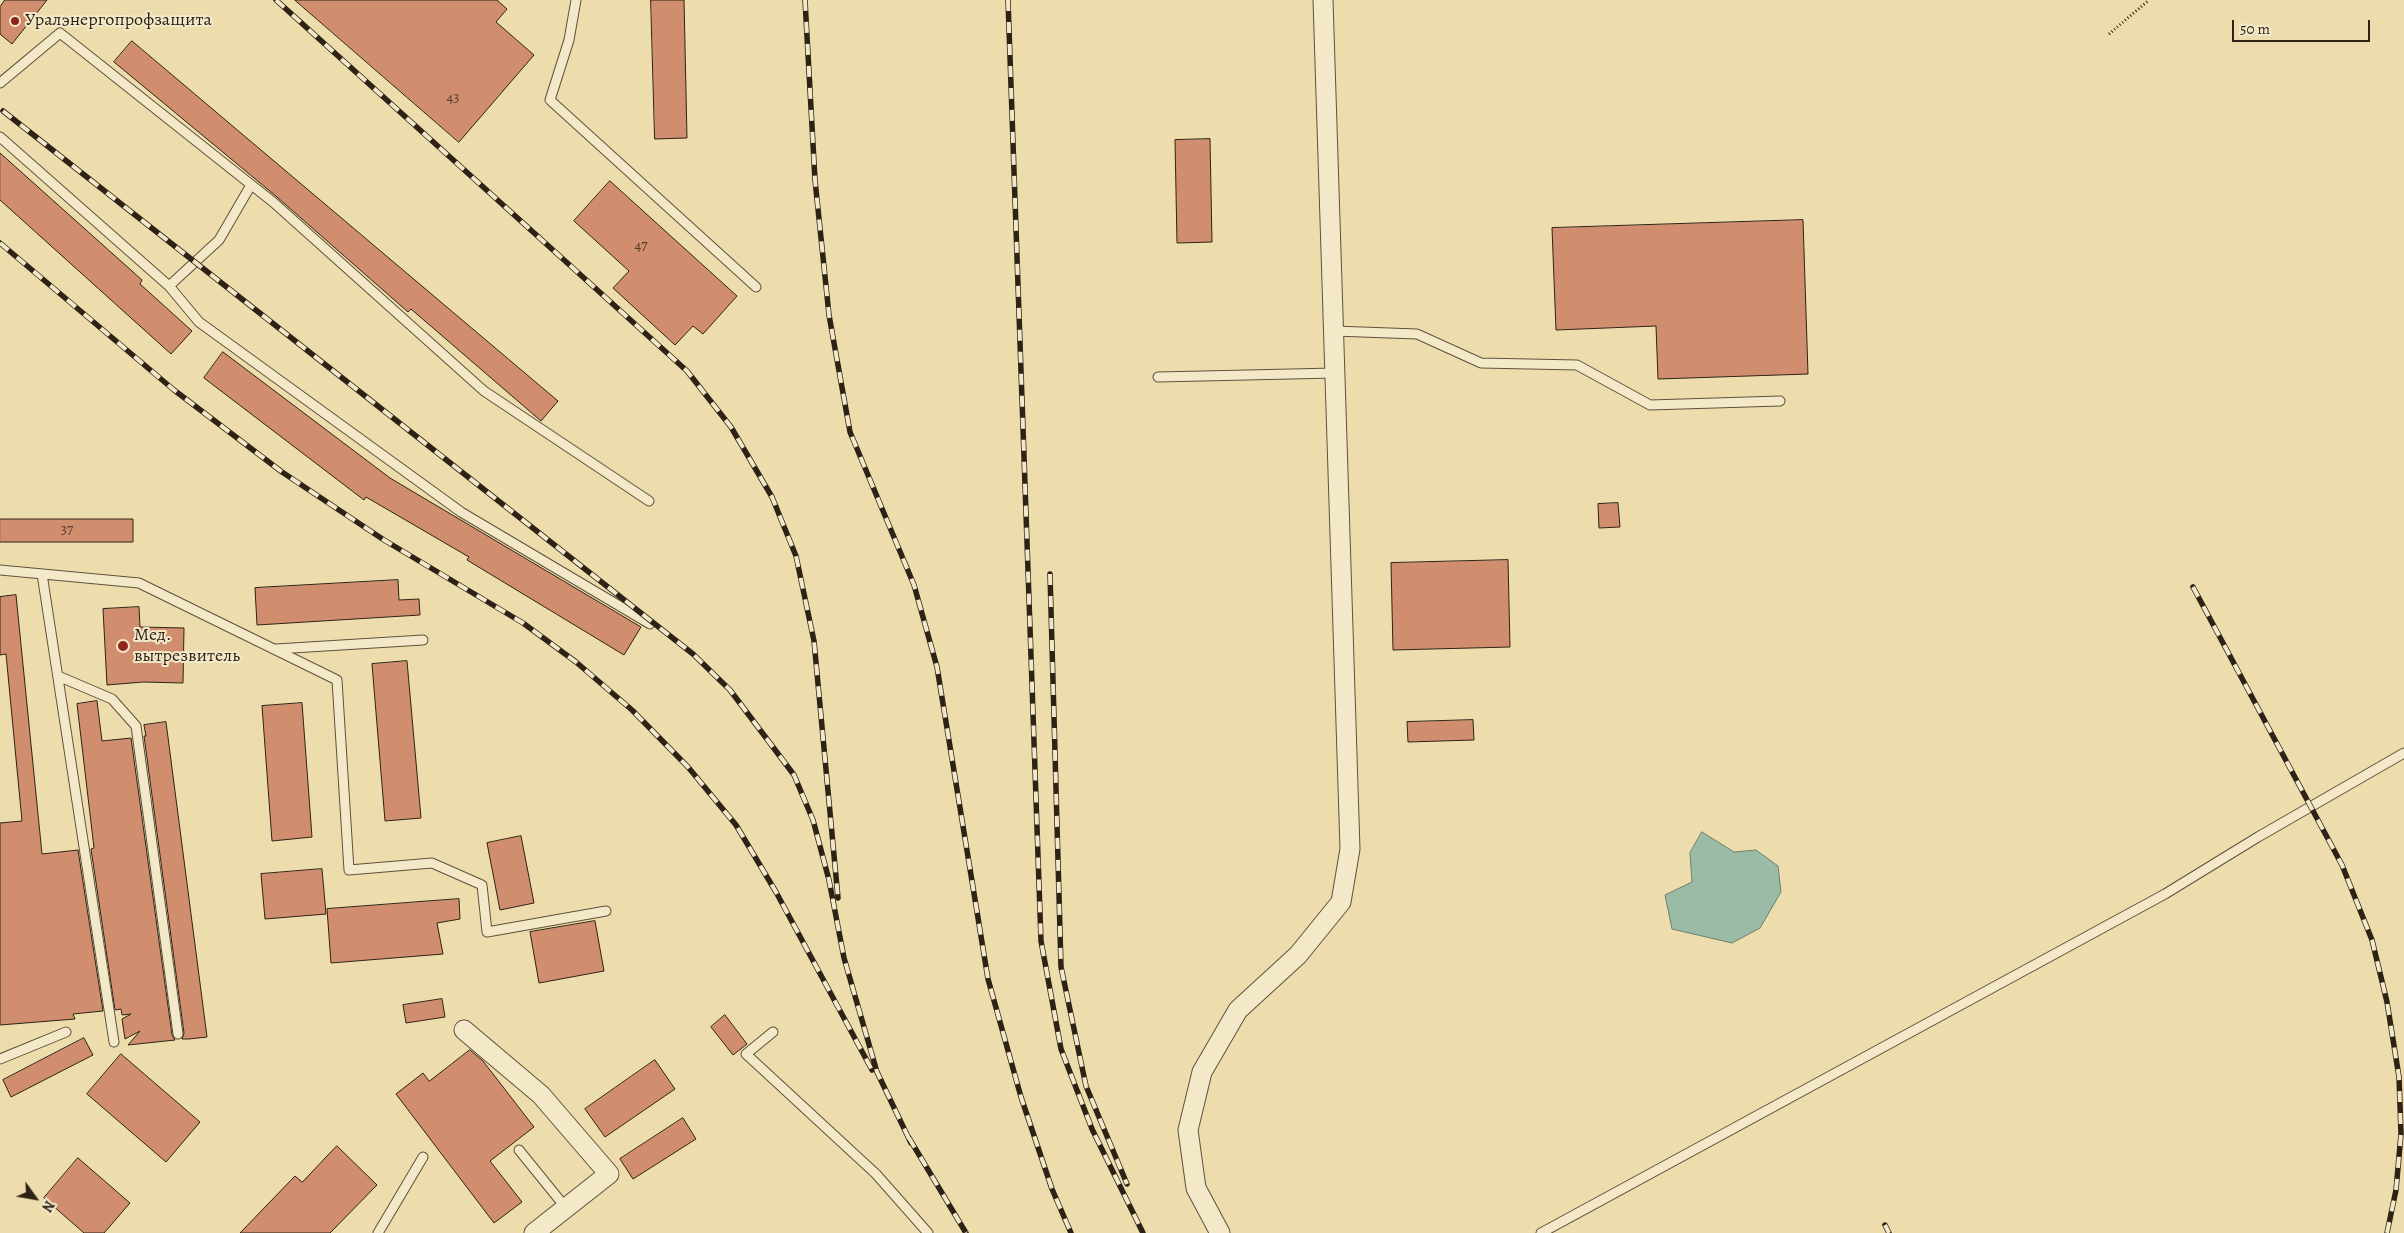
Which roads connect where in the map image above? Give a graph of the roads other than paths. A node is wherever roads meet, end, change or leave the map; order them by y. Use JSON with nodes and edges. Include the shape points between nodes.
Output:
{"nodes":[{"id":1,"x":576,"y":0,"type":"edge"},
{"id":2,"x":1323,"y":0,"type":"edge"},
{"id":3,"x":0,"y":82,"type":"edge"},
{"id":4,"x":0,"y":137,"type":"edge"},
{"id":5,"x":251,"y":185,"type":"junction"},
{"id":6,"x":169,"y":286,"type":"junction"},
{"id":7,"x":756,"y":288,"type":"dead end"},
{"id":8,"x":1334,"y":332,"type":"junction"},
{"id":9,"x":1335,"y":373,"type":"junction"},
{"id":10,"x":1158,"y":377,"type":"dead end"},
{"id":11,"x":1780,"y":401,"type":"dead end"},
{"id":12,"x":649,"y":500,"type":"dead end"},
{"id":13,"x":0,"y":570,"type":"edge"},
{"id":14,"x":42,"y":574,"type":"junction"},
{"id":15,"x":650,"y":624,"type":"dead end"},
{"id":16,"x":423,"y":640,"type":"dead end"},
{"id":17,"x":274,"y":649,"type":"junction"},
{"id":18,"x":58,"y":676,"type":"junction"},
{"id":19,"x":2404,"y":753,"type":"edge"},
{"id":20,"x":606,"y":911,"type":"dead end"},
{"id":21,"x":464,"y":1030,"type":"dead end"},
{"id":22,"x":66,"y":1032,"type":"dead end"},
{"id":23,"x":772,"y":1032,"type":"dead end"},
{"id":24,"x":178,"y":1034,"type":"dead end"},
{"id":25,"x":114,"y":1042,"type":"dead end"},
{"id":26,"x":0,"y":1059,"type":"edge"},
{"id":27,"x":520,"y":1150,"type":"dead end"},
{"id":28,"x":423,"y":1157,"type":"dead end"},
{"id":29,"x":566,"y":1208,"type":"junction"},
{"id":30,"x":378,"y":1233,"type":"edge"},
{"id":31,"x":534,"y":1233,"type":"edge"},
{"id":32,"x":928,"y":1233,"type":"edge"},
{"id":33,"x":1220,"y":1233,"type":"edge"},
{"id":34,"x":1541,"y":1233,"type":"edge"}],
"edges":[{"from":1,"to":7,"type":"lane","via":[[569,40],[550,100]]},
{"from":2,"to":8,"type":"street"},
{"from":3,"to":5,"type":"lane","via":[[60,33]]},
{"from":4,"to":6,"type":"lane"},
{"from":5,"to":6,"type":"lane","via":[[219,240]]},
{"from":5,"to":12,"type":"lane","via":[[484,391]]},
{"from":6,"to":15,"type":"lane","via":[[198,322],[460,512]]},
{"from":8,"to":9,"type":"street"},
{"from":8,"to":11,"type":"lane","via":[[1418,334],[1481,363],[1577,365],[1650,405]]},
{"from":9,"to":10,"type":"lane"},
{"from":9,"to":33,"type":"street","via":[[1350,849],[1341,902],[1298,955],[1238,1010],[1202,1072],[1188,1130],[1196,1188]]},
{"from":13,"to":14,"type":"lane"},
{"from":14,"to":17,"type":"lane","via":[[139,583]]},
{"from":14,"to":18,"type":"lane"},
{"from":16,"to":17,"type":"lane"},
{"from":17,"to":20,"type":"lane","via":[[337,680],[349,870],[432,863],[482,885],[487,932]]},
{"from":18,"to":24,"type":"lane","via":[[112,699],[136,726]]},
{"from":18,"to":25,"type":"lane"},
{"from":19,"to":34,"type":"lane","via":[[2165,894]]},
{"from":21,"to":29,"type":"street","via":[[541,1095],[609,1174]]},
{"from":22,"to":26,"type":"lane"},
{"from":23,"to":32,"type":"lane","via":[[746,1054],[876,1174]]},
{"from":27,"to":29,"type":"lane"},
{"from":28,"to":30,"type":"lane"},
{"from":29,"to":31,"type":"street"}]}
